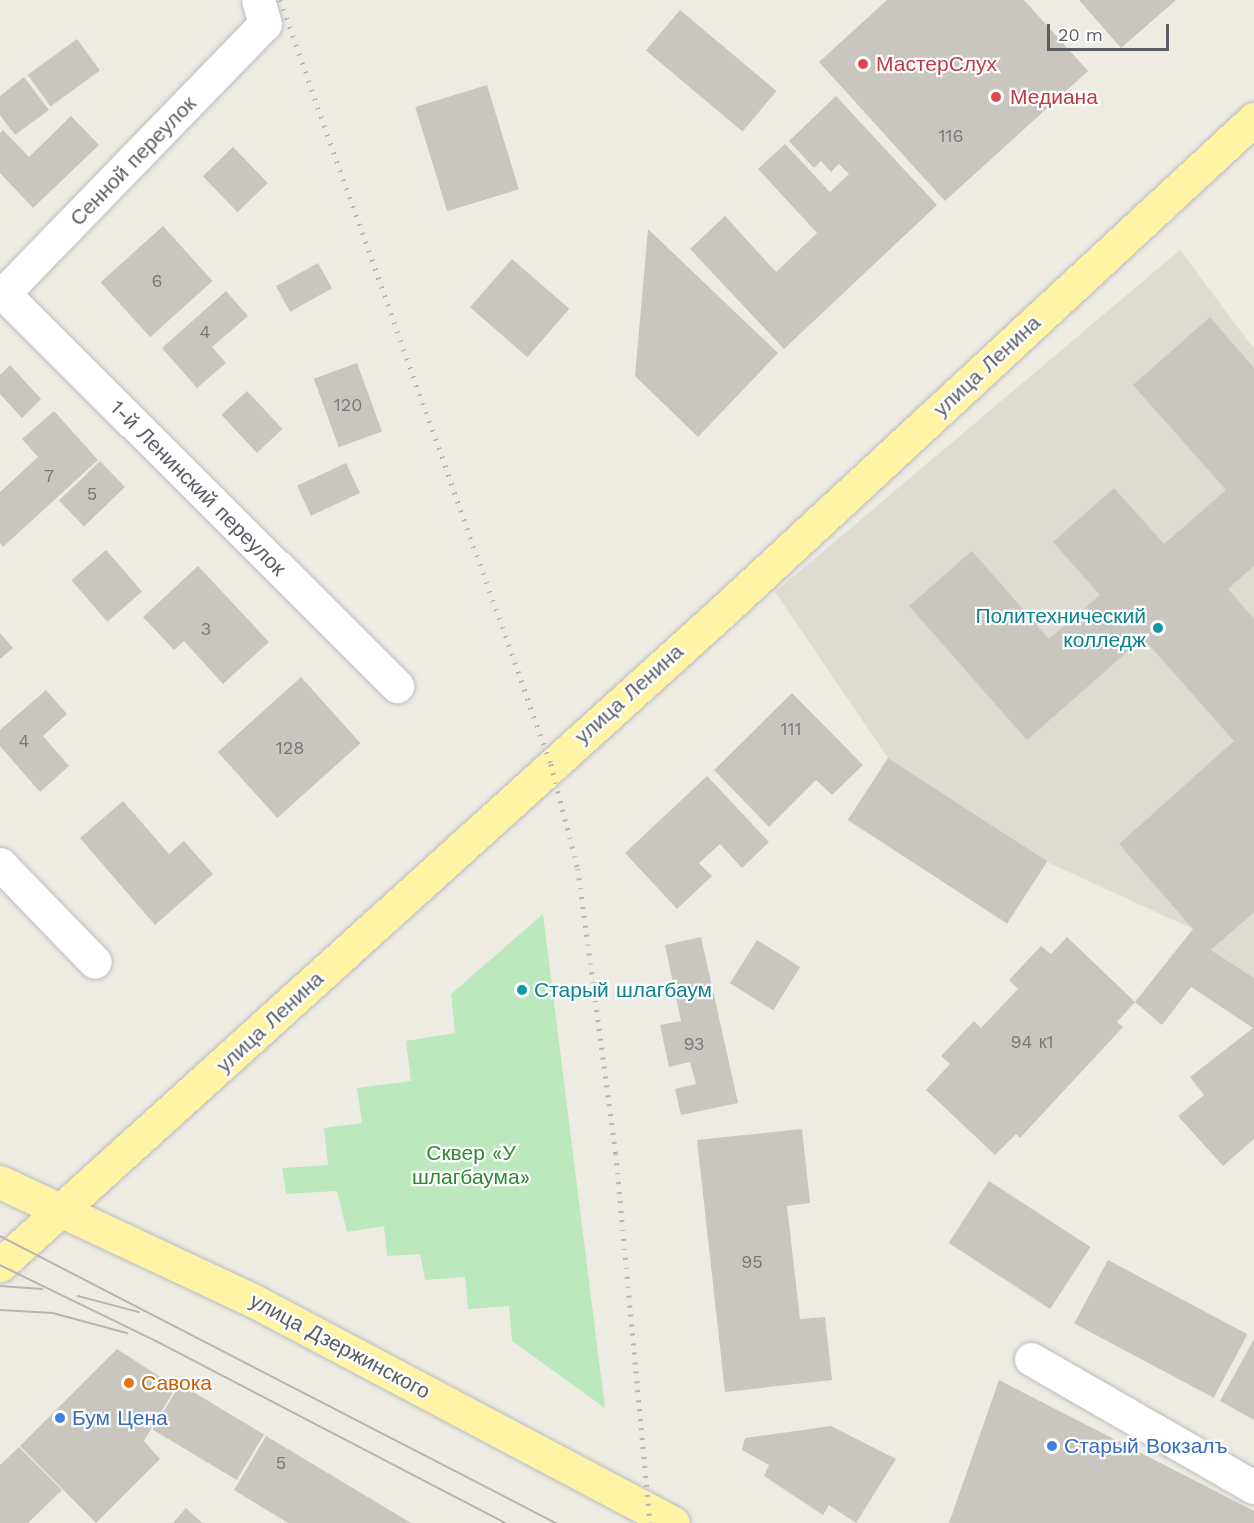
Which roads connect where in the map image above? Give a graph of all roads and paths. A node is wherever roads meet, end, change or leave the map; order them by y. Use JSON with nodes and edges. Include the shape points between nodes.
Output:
{"nodes":[{"id":1,"x":262,"y":12,"type":"edge"},
{"id":2,"x":1254,"y":119,"type":"edge"},
{"id":3,"x":1,"y":294,"type":"edge"},
{"id":4,"x":397,"y":686,"type":"dead end"},
{"id":5,"x":0,"y":864,"type":"edge"},
{"id":6,"x":95,"y":962,"type":"dead end"},
{"id":7,"x":0,"y":1182,"type":"edge"},
{"id":8,"x":61,"y":1209,"type":"junction"},
{"id":9,"x":0,"y":1265,"type":"edge"},
{"id":10,"x":1030,"y":1359,"type":"dead end"},
{"id":11,"x":1254,"y":1487,"type":"edge"},
{"id":12,"x":673,"y":1523,"type":"edge"}],
"edges":[{"from":1,"to":3,"type":"street","name":"Сенной переулок"},
{"from":2,"to":8,"type":"main road","name":"улица Ленина","via":[[723,611]]},
{"from":3,"to":4,"type":"street","name":"1-й Ленинский переулок"},
{"from":5,"to":6,"type":"street"},
{"from":7,"to":8,"type":"main road","name":"улица Дзержинского"},
{"from":8,"to":9,"type":"main road","name":"улица Ленина"},
{"from":8,"to":12,"type":"main road","name":"улица Дзержинского","via":[[254,1301]]},
{"from":10,"to":11,"type":"street"}]}
